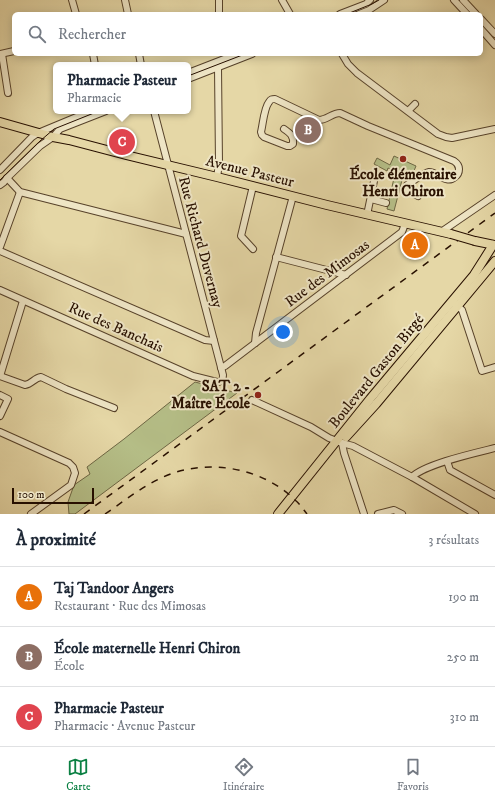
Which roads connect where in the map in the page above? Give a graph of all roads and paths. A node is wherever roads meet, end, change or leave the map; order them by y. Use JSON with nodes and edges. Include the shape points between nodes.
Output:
{"nodes":[{"id":1,"x":125,"y":0,"type":"edge"},
{"id":2,"x":219,"y":0,"type":"edge"},
{"id":3,"x":282,"y":0,"type":"edge"},
{"id":4,"x":384,"y":0,"type":"edge"},
{"id":5,"x":454,"y":0,"type":"edge"},
{"id":6,"x":463,"y":0,"type":"edge"},
{"id":7,"x":74,"y":1,"type":"edge"},
{"id":8,"x":365,"y":2,"type":"edge"},
{"id":9,"x":76,"y":12,"type":"edge"},
{"id":10,"x":128,"y":12,"type":"edge"},
{"id":11,"x":219,"y":12,"type":"edge"},
{"id":12,"x":289,"y":12,"type":"edge"},
{"id":13,"x":344,"y":12,"type":"edge"},
{"id":14,"x":364,"y":12,"type":"edge"},
{"id":15,"x":465,"y":12,"type":"edge"},
{"id":16,"x":474,"y":12,"type":"edge"},
{"id":17,"x":483,"y":21,"type":"edge"},
{"id":18,"x":483,"y":30,"type":"edge"},
{"id":19,"x":495,"y":34,"type":"edge"},
{"id":20,"x":495,"y":45,"type":"edge"},
{"id":21,"x":12,"y":51,"type":"edge"},
{"id":22,"x":1,"y":54,"type":"edge"},
{"id":23,"x":218,"y":56,"type":"edge"},
{"id":24,"x":233,"y":56,"type":"edge"},
{"id":25,"x":245,"y":56,"type":"edge"},
{"id":26,"x":343,"y":56,"type":"edge"},
{"id":27,"x":218,"y":64,"type":"junction"},
{"id":28,"x":191,"y":72,"type":"edge"},
{"id":29,"x":191,"y":78,"type":"edge"},
{"id":30,"x":8,"y":93,"type":"dead end"},
{"id":31,"x":415,"y":104,"type":"dead end"},
{"id":32,"x":408,"y":111,"type":"junction"},
{"id":33,"x":84,"y":114,"type":"edge"},
{"id":34,"x":98,"y":114,"type":"edge"},
{"id":35,"x":155,"y":114,"type":"edge"},
{"id":36,"x":0,"y":122,"type":"edge"},
{"id":37,"x":284,"y":129,"type":"dead end"},
{"id":38,"x":495,"y":129,"type":"edge"},
{"id":39,"x":38,"y":133,"type":"junction"},
{"id":40,"x":53,"y":137,"type":"junction"},
{"id":41,"x":168,"y":165,"type":"junction"},
{"id":42,"x":0,"y":170,"type":"edge"},
{"id":43,"x":217,"y":177,"type":"junction"},
{"id":44,"x":7,"y":178,"type":"junction"},
{"id":45,"x":374,"y":181,"type":"dead end"},
{"id":46,"x":0,"y":185,"type":"edge"},
{"id":47,"x":253,"y":186,"type":"junction"},
{"id":48,"x":20,"y":192,"type":"junction"},
{"id":49,"x":495,"y":195,"type":"edge"},
{"id":50,"x":292,"y":196,"type":"junction"},
{"id":51,"x":418,"y":196,"type":"dead end"},
{"id":52,"x":370,"y":200,"type":"junction"},
{"id":53,"x":386,"y":203,"type":"dead end"},
{"id":54,"x":367,"y":215,"type":"junction"},
{"id":55,"x":405,"y":224,"type":"junction"},
{"id":56,"x":441,"y":232,"type":"junction"},
{"id":57,"x":186,"y":234,"type":"junction"},
{"id":58,"x":494,"y":244,"type":"edge"},
{"id":59,"x":0,"y":247,"type":"edge"},
{"id":60,"x":253,"y":249,"type":"dead end"},
{"id":61,"x":0,"y":251,"type":"edge"},
{"id":62,"x":276,"y":257,"type":"junction"},
{"id":63,"x":495,"y":261,"type":"edge"},
{"id":64,"x":346,"y":275,"type":"junction"},
{"id":65,"x":0,"y":290,"type":"edge"},
{"id":66,"x":23,"y":301,"type":"junction"},
{"id":67,"x":454,"y":303,"type":"junction"},
{"id":68,"x":214,"y":341,"type":"junction"},
{"id":69,"x":255,"y":343,"type":"junction"},
{"id":70,"x":495,"y":367,"type":"edge"},
{"id":71,"x":221,"y":368,"type":"junction"},
{"id":72,"x":0,"y":376,"type":"edge"},
{"id":73,"x":223,"y":380,"type":"joint"},
{"id":74,"x":0,"y":395,"type":"edge"},
{"id":75,"x":252,"y":400,"type":"dead end"},
{"id":76,"x":114,"y":408,"type":"dead end"},
{"id":77,"x":0,"y":416,"type":"edge"},
{"id":78,"x":0,"y":432,"type":"edge"},
{"id":79,"x":339,"y":442,"type":"junction"},
{"id":80,"x":495,"y":448,"type":"edge"},
{"id":81,"x":447,"y":461,"type":"junction"},
{"id":82,"x":412,"y":477,"type":"junction"},
{"id":83,"x":495,"y":495,"type":"edge"},
{"id":84,"x":31,"y":514,"type":"edge"},
{"id":85,"x":278,"y":514,"type":"edge"},
{"id":86,"x":284,"y":514,"type":"edge"},
{"id":87,"x":364,"y":514,"type":"edge"},
{"id":88,"x":378,"y":514,"type":"edge"},
{"id":89,"x":402,"y":514,"type":"edge"},
{"id":90,"x":475,"y":514,"type":"edge"}],
"edges":[{"from":1,"to":10,"type":"street"},
{"from":2,"to":11,"type":"street"},
{"from":3,"to":12,"type":"street"},
{"from":4,"to":14,"type":"street"},
{"from":5,"to":15,"type":"street"},
{"from":6,"to":16,"type":"street"},
{"from":7,"to":9,"type":"street"},
{"from":8,"to":13,"type":"street"},
{"from":17,"to":19,"type":"street"},
{"from":18,"to":20,"type":"street"},
{"from":21,"to":22,"type":"street"},
{"from":22,"to":30,"type":"street"},
{"from":23,"to":27,"type":"street"},
{"from":24,"to":27,"type":"street"},
{"from":25,"to":27,"type":"street"},
{"from":26,"to":32,"type":"street","via":[[352,69]]},
{"from":27,"to":28,"type":"street"},
{"from":27,"to":29,"type":"street"},
{"from":27,"to":43,"type":"street","via":[[220,158]]},
{"from":31,"to":32,"type":"street"},
{"from":32,"to":38,"type":"street","via":[[438,134],[446,137]]},
{"from":33,"to":39,"type":"street"},
{"from":34,"to":40,"type":"street","via":[[60,129]]},
{"from":35,"to":41,"type":"street","name":"Rue Richard Duvernay"},
{"from":36,"to":39,"type":"main road","name":"Avenue Pasteur"},
{"from":37,"to":51,"type":"street","via":[[293,139],[290,146],[262,135],[266,108],[271,99],[319,120],[340,113],[456,163],[459,167],[458,173],[452,180],[428,172],[407,185],[406,190]]},
{"from":39,"to":40,"type":"main road","name":"Avenue Pasteur"},
{"from":39,"to":42,"type":"street"},
{"from":40,"to":41,"type":"main road","name":"Avenue Pasteur"},
{"from":40,"to":44,"type":"street"},
{"from":41,"to":43,"type":"main road","name":"Avenue Pasteur"},
{"from":41,"to":57,"type":"street","name":"Rue Richard Duvernay"},
{"from":43,"to":47,"type":"main road","name":"Avenue Pasteur"},
{"from":44,"to":46,"type":"street"},
{"from":44,"to":48,"type":"street"},
{"from":45,"to":52,"type":"street"},
{"from":47,"to":50,"type":"main road","name":"Avenue Pasteur"},
{"from":47,"to":60,"type":"street","via":[[241,236]]},
{"from":48,"to":57,"type":"street"},
{"from":48,"to":59,"type":"street"},
{"from":49,"to":56,"type":"street"},
{"from":50,"to":54,"type":"main road","name":"Avenue Pasteur"},
{"from":50,"to":62,"type":"street"},
{"from":52,"to":53,"type":"street"},
{"from":52,"to":54,"type":"street"},
{"from":54,"to":55,"type":"main road","name":"Avenue Pasteur"},
{"from":55,"to":56,"type":"main road","name":"Avenue Pasteur"},
{"from":55,"to":64,"type":"street","name":"Rue des Mimosas","via":[[402,232]]},
{"from":56,"to":58,"type":"main road","name":"Avenue Pasteur","bridge":true},
{"from":57,"to":68,"type":"street","name":"Rue Richard Duvernay"},
{"from":58,"to":67,"type":"main road","name":"Boulevard Gaston Birgé"},
{"from":61,"to":68,"type":"street","via":[[205,340]]},
{"from":62,"to":64,"type":"street"},
{"from":62,"to":69,"type":"street"},
{"from":63,"to":67,"type":"main road","name":"Boulevard Gaston Birgé"},
{"from":64,"to":69,"type":"street","name":"Rue des Mimosas"},
{"from":65,"to":66,"type":"street","name":"Rue des Banchais"},
{"from":66,"to":72,"type":"street"},
{"from":66,"to":73,"type":"street","name":"Rue des Banchais","via":[[193,376],[217,382]]},
{"from":67,"to":70,"type":"street","via":[[462,310],[482,371]]},
{"from":67,"to":79,"type":"main road","name":"Boulevard Gaston Birgé","via":[[370,399]]},
{"from":68,"to":71,"type":"street","name":"Rue Richard Duvernay"},
{"from":69,"to":71,"type":"street","name":"Rue des Mimosas"},
{"from":71,"to":73,"type":"street","name":"Rue Richard Duvernay"},
{"from":72,"to":76,"type":"street","via":[[26,385],[37,378],[43,378]]},
{"from":74,"to":77,"type":"street","via":[[8,399]]},
{"from":75,"to":79,"type":"street"},
{"from":78,"to":84,"type":"street","via":[[69,463],[74,470],[70,485]]},
{"from":79,"to":82,"type":"street","via":[[353,446]]},
{"from":79,"to":85,"type":"main road","name":"Boulevard Gaston Birgé"},
{"from":79,"to":86,"type":"main road","name":"Boulevard Gaston Birgé"},
{"from":79,"to":87,"type":"street"},
{"from":80,"to":81,"type":"street"},
{"from":81,"to":82,"type":"street","via":[[420,471]]},
{"from":81,"to":83,"type":"street","via":[[450,470]]},
{"from":82,"to":90,"type":"street"},
{"from":88,"to":89,"type":"street","via":[[394,510]]}]}
